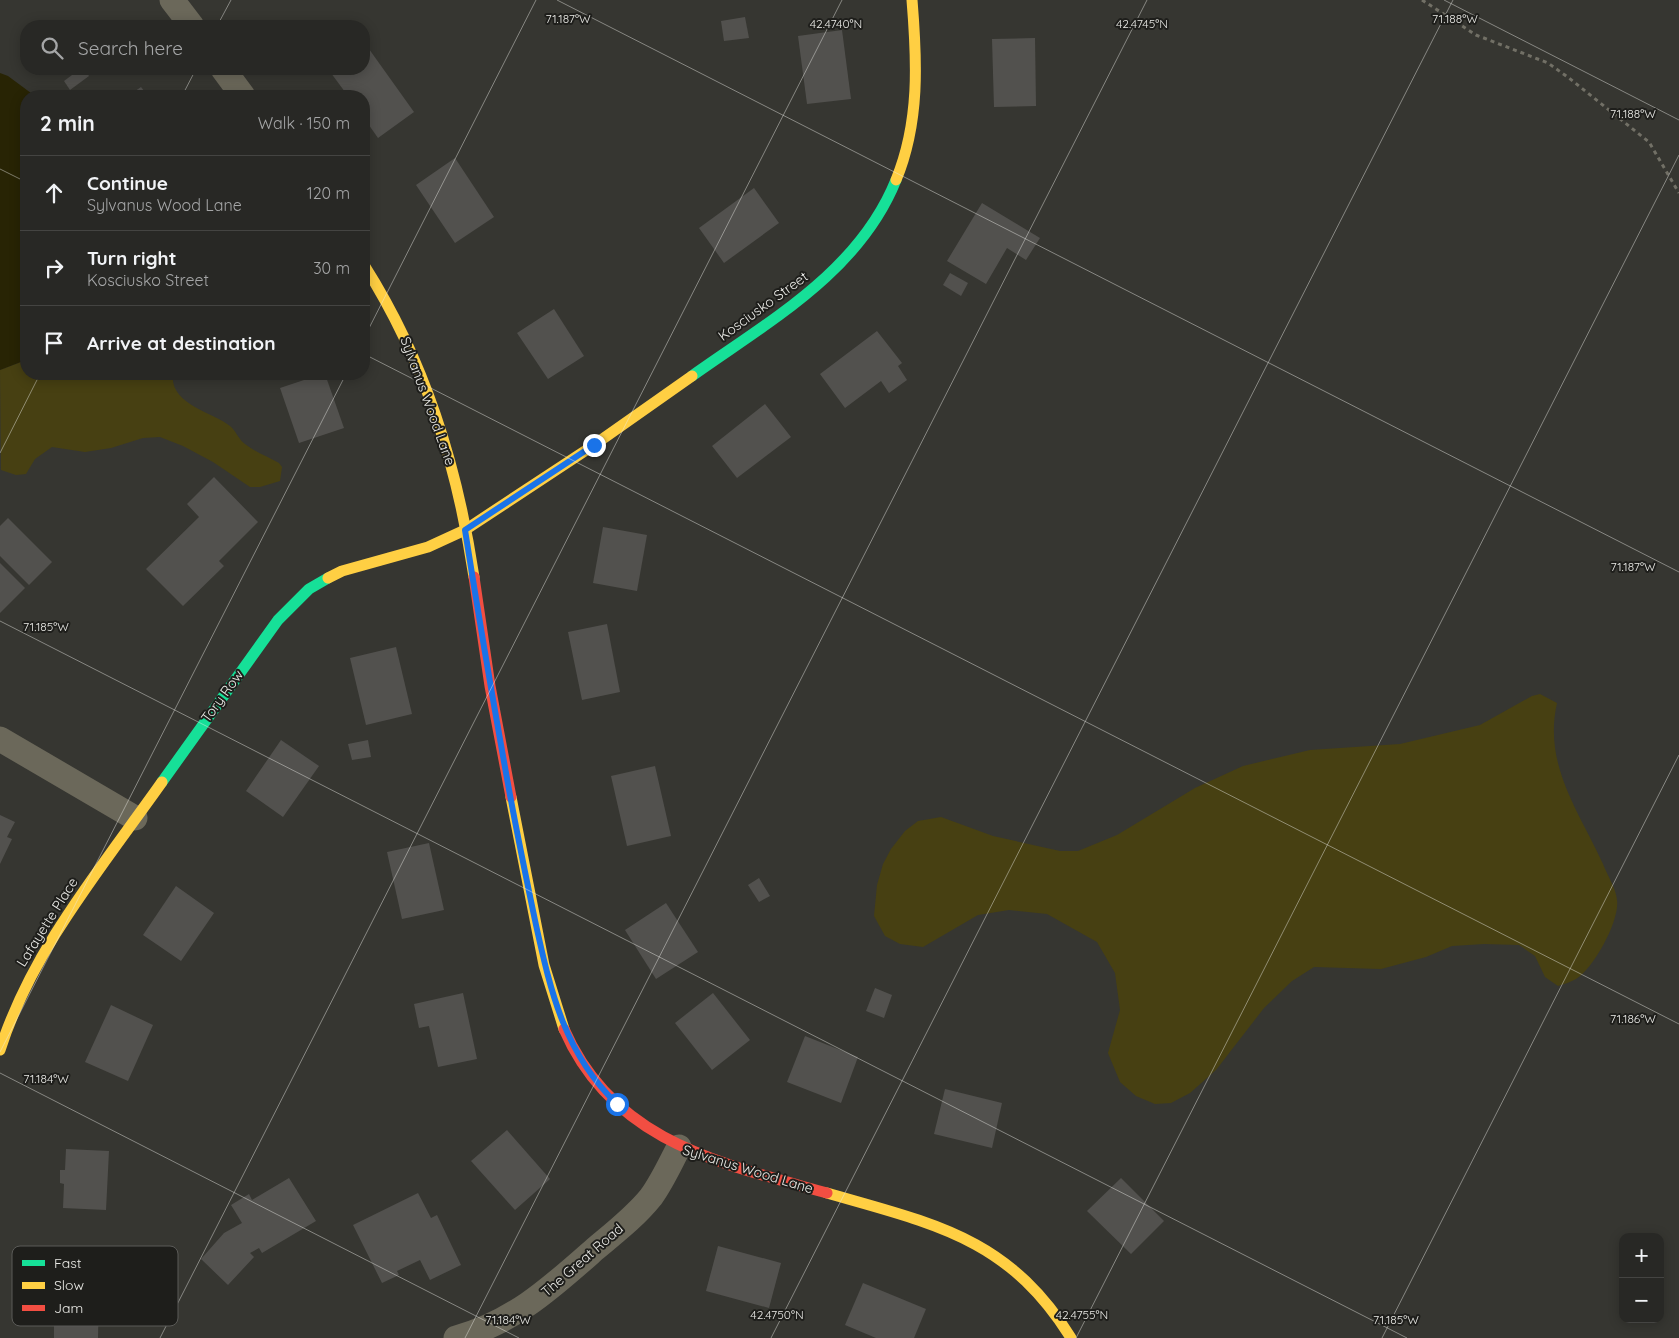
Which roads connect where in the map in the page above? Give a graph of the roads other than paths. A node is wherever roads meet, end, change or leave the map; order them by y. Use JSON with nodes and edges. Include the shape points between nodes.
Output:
{"nodes":[{"id":1,"x":172,"y":0,"type":"edge"},
{"id":2,"x":912,"y":0,"type":"edge"},
{"id":3,"x":187,"y":20,"type":"edge"},
{"id":4,"x":227,"y":75,"type":"edge"},
{"id":5,"x":239,"y":90,"type":"edge"},
{"id":6,"x":370,"y":275,"type":"edge"},
{"id":7,"x":465,"y":530,"type":"junction"},
{"id":8,"x":0,"y":739,"type":"edge"},
{"id":9,"x":135,"y":818,"type":"junction"},
{"id":10,"x":0,"y":1050,"type":"edge"},
{"id":11,"x":679,"y":1147,"type":"junction"},
{"id":12,"x":456,"y":1338,"type":"edge"},
{"id":13,"x":1071,"y":1338,"type":"edge"}],
"edges":[{"from":1,"to":3,"type":"street"},
{"from":2,"to":7,"type":"street","name":"Kosciusko Street","via":[[916,101],[912,134],[904,165],[891,195],[876,224],[856,250],[808,294],[594,445]]},
{"from":4,"to":5,"type":"street"},
{"from":6,"to":7,"type":"street","name":"Sylvanus Wood Lane","via":[[398,321],[421,378],[450,458]]},
{"from":7,"to":9,"type":"street","name":"Tory Row","via":[[428,547],[342,570],[298,598],[268,633]]},
{"from":7,"to":11,"type":"street","name":"Sylvanus Wood Lane","via":[[525,876],[560,1016],[584,1067],[607,1095],[639,1124]]},
{"from":8,"to":9,"type":"street"},
{"from":9,"to":10,"type":"street","name":"Lafayette Place","via":[[40,959]]},
{"from":11,"to":12,"type":"street","name":"The Great Road","via":[[663,1179],[636,1214],[546,1292],[529,1306],[492,1326]]},
{"from":11,"to":13,"type":"street","name":"Sylvanus Wood Lane","via":[[726,1165],[954,1232],[985,1248],[1014,1269],[1039,1294]]}]}
